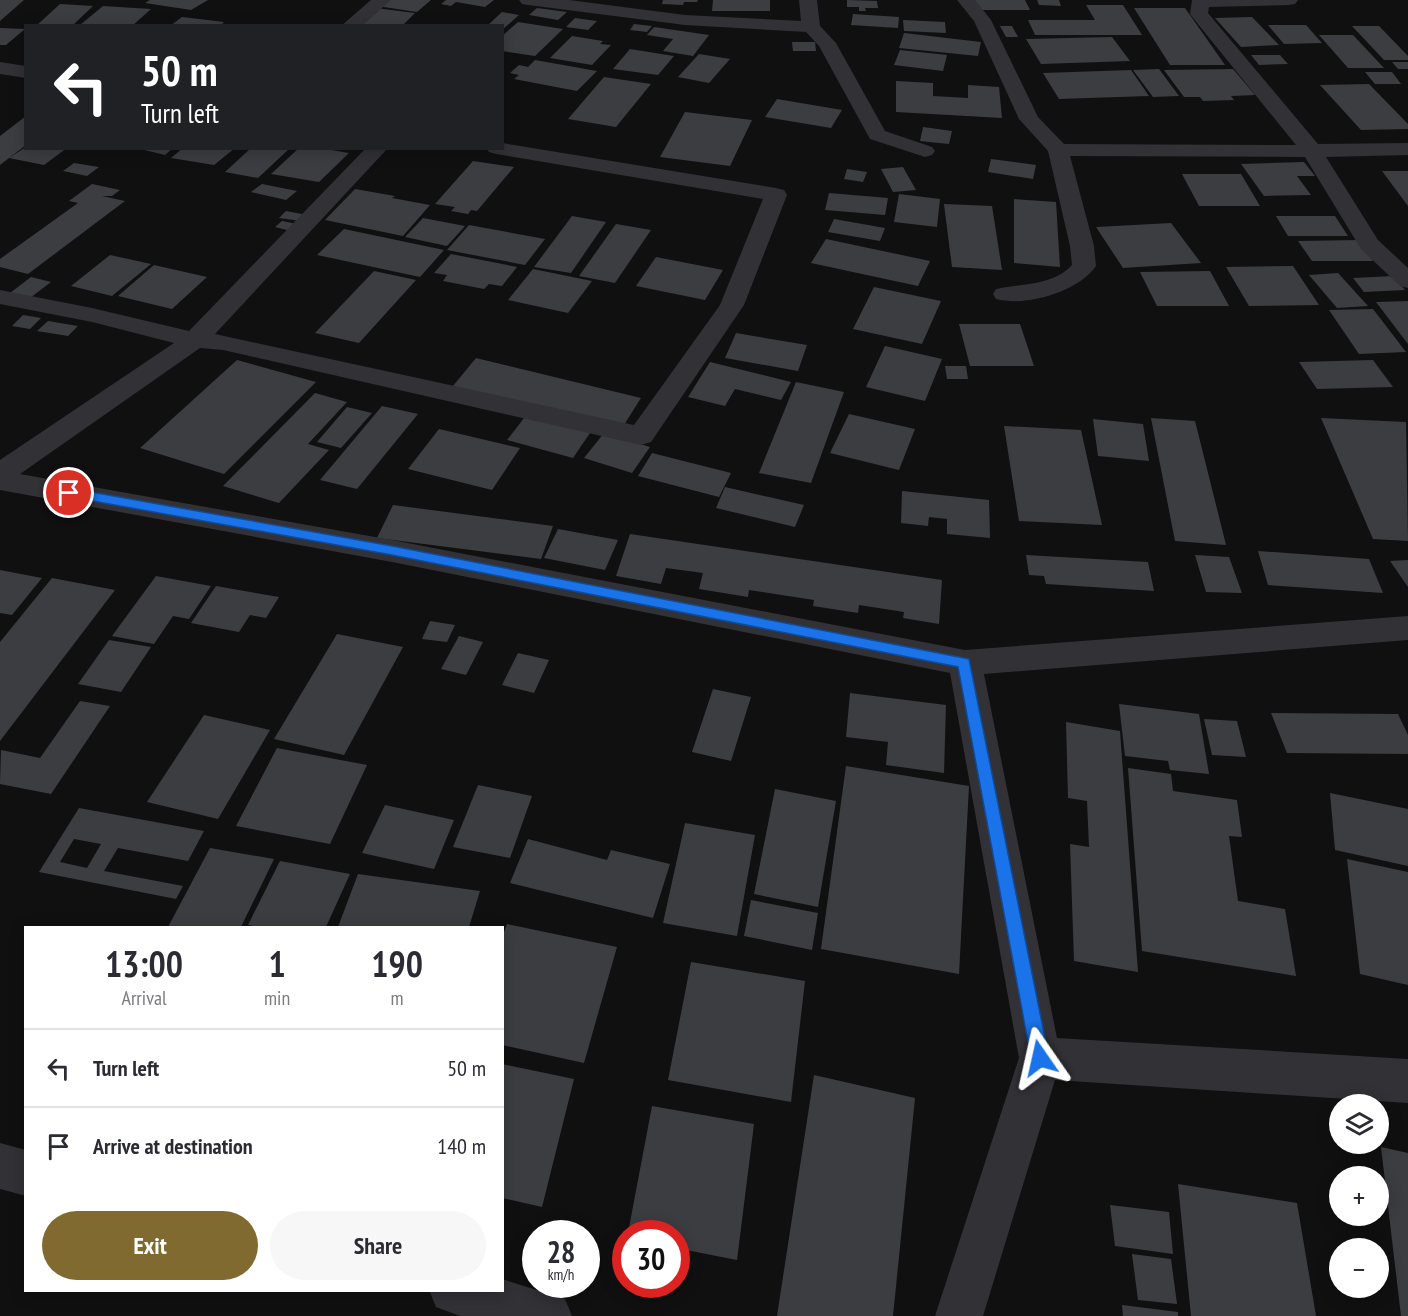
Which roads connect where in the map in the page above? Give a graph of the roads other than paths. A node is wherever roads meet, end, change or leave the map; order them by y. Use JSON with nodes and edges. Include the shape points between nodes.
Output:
{"nodes":[{"id":1,"x":382,"y":0,"type":"edge"},
{"id":2,"x":528,"y":0,"type":"edge"},
{"id":3,"x":808,"y":0,"type":"edge"},
{"id":4,"x":966,"y":0,"type":"edge"},
{"id":5,"x":1289,"y":0,"type":"edge"},
{"id":6,"x":1202,"y":1,"type":"edge"},
{"id":7,"x":352,"y":24,"type":"edge"},
{"id":8,"x":811,"y":27,"type":"junction"},
{"id":9,"x":0,"y":68,"type":"edge"},
{"id":10,"x":24,"y":72,"type":"edge"},
{"id":11,"x":504,"y":149,"type":"edge"},
{"id":12,"x":1408,"y":149,"type":"edge"},
{"id":13,"x":376,"y":150,"type":"edge"},
{"id":14,"x":1058,"y":150,"type":"junction"},
{"id":15,"x":925,"y":151,"type":"dead end"},
{"id":16,"x":1312,"y":151,"type":"junction"},
{"id":17,"x":1408,"y":280,"type":"edge"},
{"id":18,"x":1005,"y":294,"type":"dead end"},
{"id":19,"x":0,"y":297,"type":"edge"},
{"id":20,"x":195,"y":340,"type":"junction"},
{"id":21,"x":0,"y":474,"type":"edge"},
{"id":22,"x":0,"y":480,"type":"edge"},
{"id":23,"x":1408,"y":628,"type":"edge"},
{"id":24,"x":964,"y":663,"type":"junction"},
{"id":25,"x":1040,"y":1058,"type":"junction"},
{"id":26,"x":1408,"y":1081,"type":"edge"},
{"id":27,"x":0,"y":1166,"type":"edge"},
{"id":28,"x":24,"y":1172,"type":"edge"},
{"id":29,"x":460,"y":1292,"type":"edge"},
{"id":30,"x":548,"y":1316,"type":"edge"},
{"id":31,"x":959,"y":1316,"type":"edge"}],
"edges":[{"from":1,"to":7,"type":"street"},
{"from":2,"to":8,"type":"street","via":[[685,20]]},
{"from":3,"to":8,"type":"street"},
{"from":4,"to":14,"type":"street","via":[[982,20],[1029,119]]},
{"from":5,"to":6,"type":"street"},
{"from":6,"to":16,"type":"street","via":[[1199,14]]},
{"from":8,"to":15,"type":"street","via":[[827,43],[876,135]]},
{"from":9,"to":10,"type":"street"},
{"from":11,"to":20,"type":"street","via":[[776,195],[732,305],[641,436],[223,342]]},
{"from":12,"to":16,"type":"street"},
{"from":13,"to":20,"type":"street"},
{"from":14,"to":16,"type":"street"},
{"from":14,"to":18,"type":"street","via":[[1084,266],[1077,277],[1052,286]]},
{"from":16,"to":17,"type":"street","via":[[1369,243]]},
{"from":19,"to":20,"type":"street"},
{"from":20,"to":21,"type":"street"},
{"from":22,"to":24,"type":"street","via":[[392,551]]},
{"from":23,"to":24,"type":"street"},
{"from":24,"to":25,"type":"street"},
{"from":25,"to":26,"type":"street"},
{"from":25,"to":31,"type":"street"},
{"from":27,"to":28,"type":"street"},
{"from":29,"to":30,"type":"street"}]}
